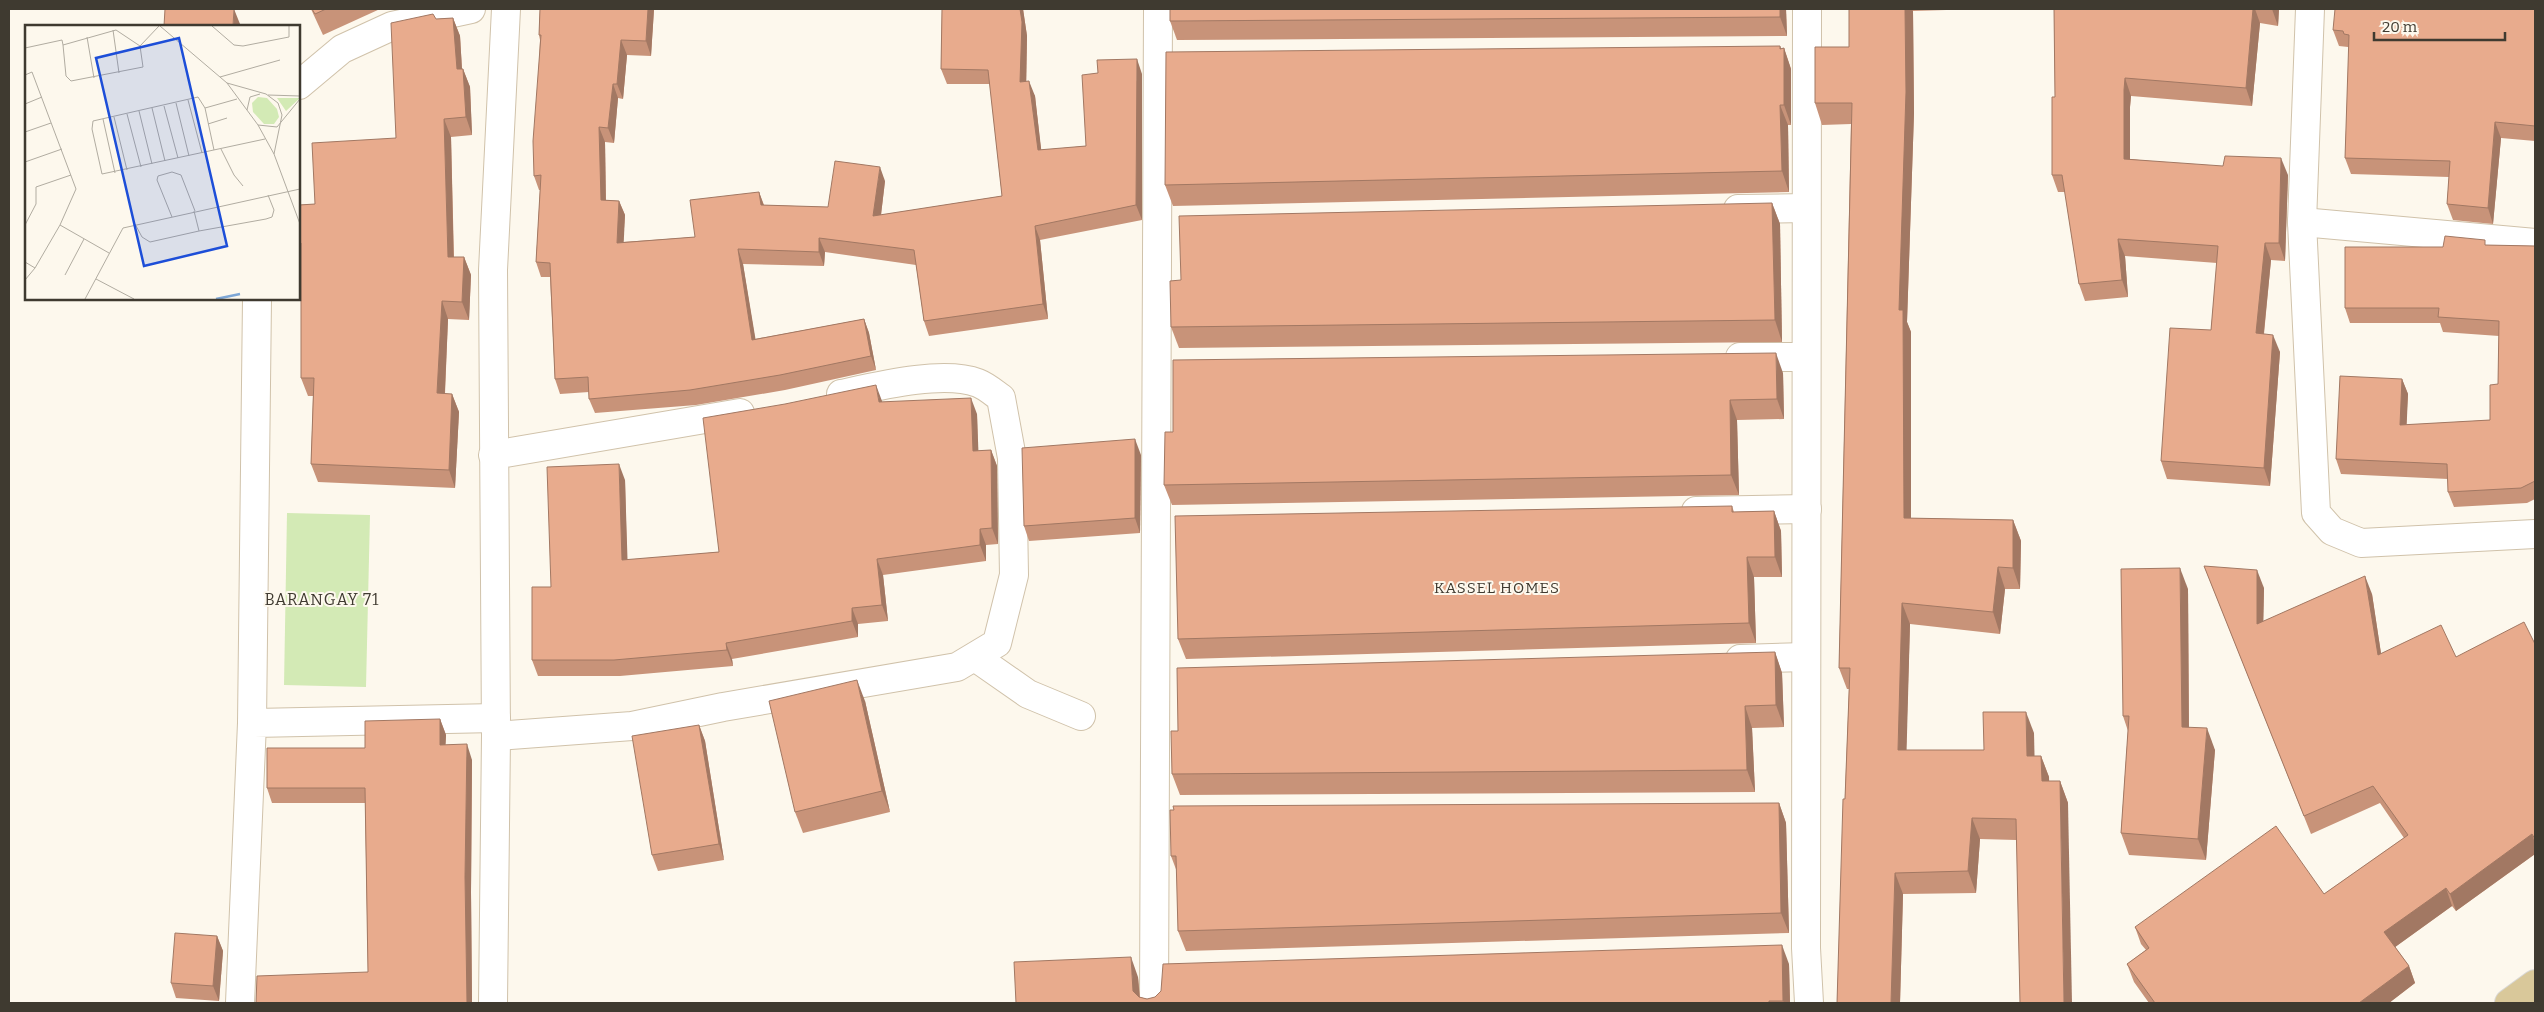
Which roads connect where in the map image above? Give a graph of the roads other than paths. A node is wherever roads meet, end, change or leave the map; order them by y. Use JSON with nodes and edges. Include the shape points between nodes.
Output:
{"nodes":[{"id":1,"x":471,"y":9,"type":"edge"},
{"id":2,"x":506,"y":9,"type":"edge"},
{"id":3,"x":1158,"y":9,"type":"edge"},
{"id":4,"x":1807,"y":9,"type":"edge"},
{"id":5,"x":2310,"y":9,"type":"edge"},
{"id":6,"x":1158,"y":56,"type":"junction"},
{"id":7,"x":1188,"y":56,"type":"edge"},
{"id":8,"x":300,"y":84,"type":"edge"},
{"id":9,"x":1806,"y":208,"type":"junction"},
{"id":10,"x":1716,"y":210,"type":"edge"},
{"id":11,"x":2302,"y":222,"type":"junction"},
{"id":12,"x":2535,"y":243,"type":"edge"},
{"id":13,"x":257,"y":300,"type":"edge"},
{"id":14,"x":1806,"y":357,"type":"junction"},
{"id":15,"x":1716,"y":358,"type":"edge"},
{"id":16,"x":1156,"y":364,"type":"junction"},
{"id":17,"x":1186,"y":364,"type":"edge"},
{"id":18,"x":816,"y":399,"type":"edge"},
{"id":19,"x":769,"y":408,"type":"edge"},
{"id":20,"x":493,"y":455,"type":"junction"},
{"id":21,"x":1807,"y":510,"type":"junction"},
{"id":22,"x":1669,"y":512,"type":"edge"},
{"id":23,"x":1186,"y":520,"type":"edge"},
{"id":24,"x":1156,"y":521,"type":"junction"},
{"id":25,"x":2535,"y":534,"type":"edge"},
{"id":26,"x":975,"y":657,"type":"junction"},
{"id":27,"x":1806,"y":657,"type":"junction"},
{"id":28,"x":1717,"y":659,"type":"edge"},
{"id":29,"x":1185,"y":674,"type":"edge"},
{"id":30,"x":1155,"y":675,"type":"junction"},
{"id":31,"x":1080,"y":716,"type":"dead end"},
{"id":32,"x":252,"y":723,"type":"junction"},
{"id":33,"x":496,"y":727,"type":"junction"},
{"id":34,"x":1154,"y":811,"type":"junction"},
{"id":35,"x":1184,"y":811,"type":"edge"},
{"id":36,"x":1806,"y":948,"type":"junction"},
{"id":37,"x":1776,"y":949,"type":"edge"},
{"id":38,"x":1184,"y":967,"type":"edge"},
{"id":39,"x":1154,"y":968,"type":"junction"},
{"id":40,"x":2535,"y":984,"type":"edge"},
{"id":41,"x":240,"y":1003,"type":"edge"},
{"id":42,"x":493,"y":1003,"type":"edge"},
{"id":43,"x":1154,"y":1003,"type":"edge"},
{"id":44,"x":1810,"y":1003,"type":"edge"},
{"id":45,"x":2508,"y":1003,"type":"edge"}],
"edges":[{"from":1,"to":8,"type":"street","via":[[392,26],[342,49]]},
{"from":2,"to":20,"type":"street","via":[[493,270]]},
{"from":3,"to":6,"type":"street"},
{"from":4,"to":9,"type":"street","via":[[1797,51]]},
{"from":5,"to":11,"type":"street"},
{"from":6,"to":7,"type":"street"},
{"from":6,"to":16,"type":"street","via":[[1167,221]]},
{"from":9,"to":10,"type":"street"},
{"from":9,"to":14,"type":"street"},
{"from":11,"to":12,"type":"street"},
{"from":11,"to":25,"type":"street","via":[[2316,512],[2332,531],[2361,543]]},
{"from":13,"to":32,"type":"street"},
{"from":14,"to":15,"type":"street"},
{"from":14,"to":21,"type":"street"},
{"from":16,"to":17,"type":"street"},
{"from":16,"to":24,"type":"street"},
{"from":18,"to":26,"type":"street","via":[[882,385],[957,377],[980,383],[1001,398],[1012,458],[1014,575],[997,643]]},
{"from":19,"to":20,"type":"street"},
{"from":20,"to":33,"type":"street"},
{"from":21,"to":22,"type":"street"},
{"from":21,"to":27,"type":"street"},
{"from":23,"to":24,"type":"street"},
{"from":24,"to":30,"type":"street"},
{"from":26,"to":31,"type":"street","via":[[1028,694]]},
{"from":26,"to":33,"type":"street","via":[[957,667],[632,726]]},
{"from":27,"to":28,"type":"street"},
{"from":27,"to":36,"type":"street","via":[[1796,807]]},
{"from":29,"to":30,"type":"street"},
{"from":30,"to":34,"type":"street"},
{"from":32,"to":33,"type":"street"},
{"from":32,"to":41,"type":"street"},
{"from":33,"to":42,"type":"street"},
{"from":34,"to":35,"type":"street"},
{"from":34,"to":39,"type":"street"},
{"from":36,"to":37,"type":"street"},
{"from":36,"to":44,"type":"street"},
{"from":38,"to":39,"type":"street"},
{"from":39,"to":43,"type":"street"},
{"from":40,"to":45,"type":"main road"}]}
